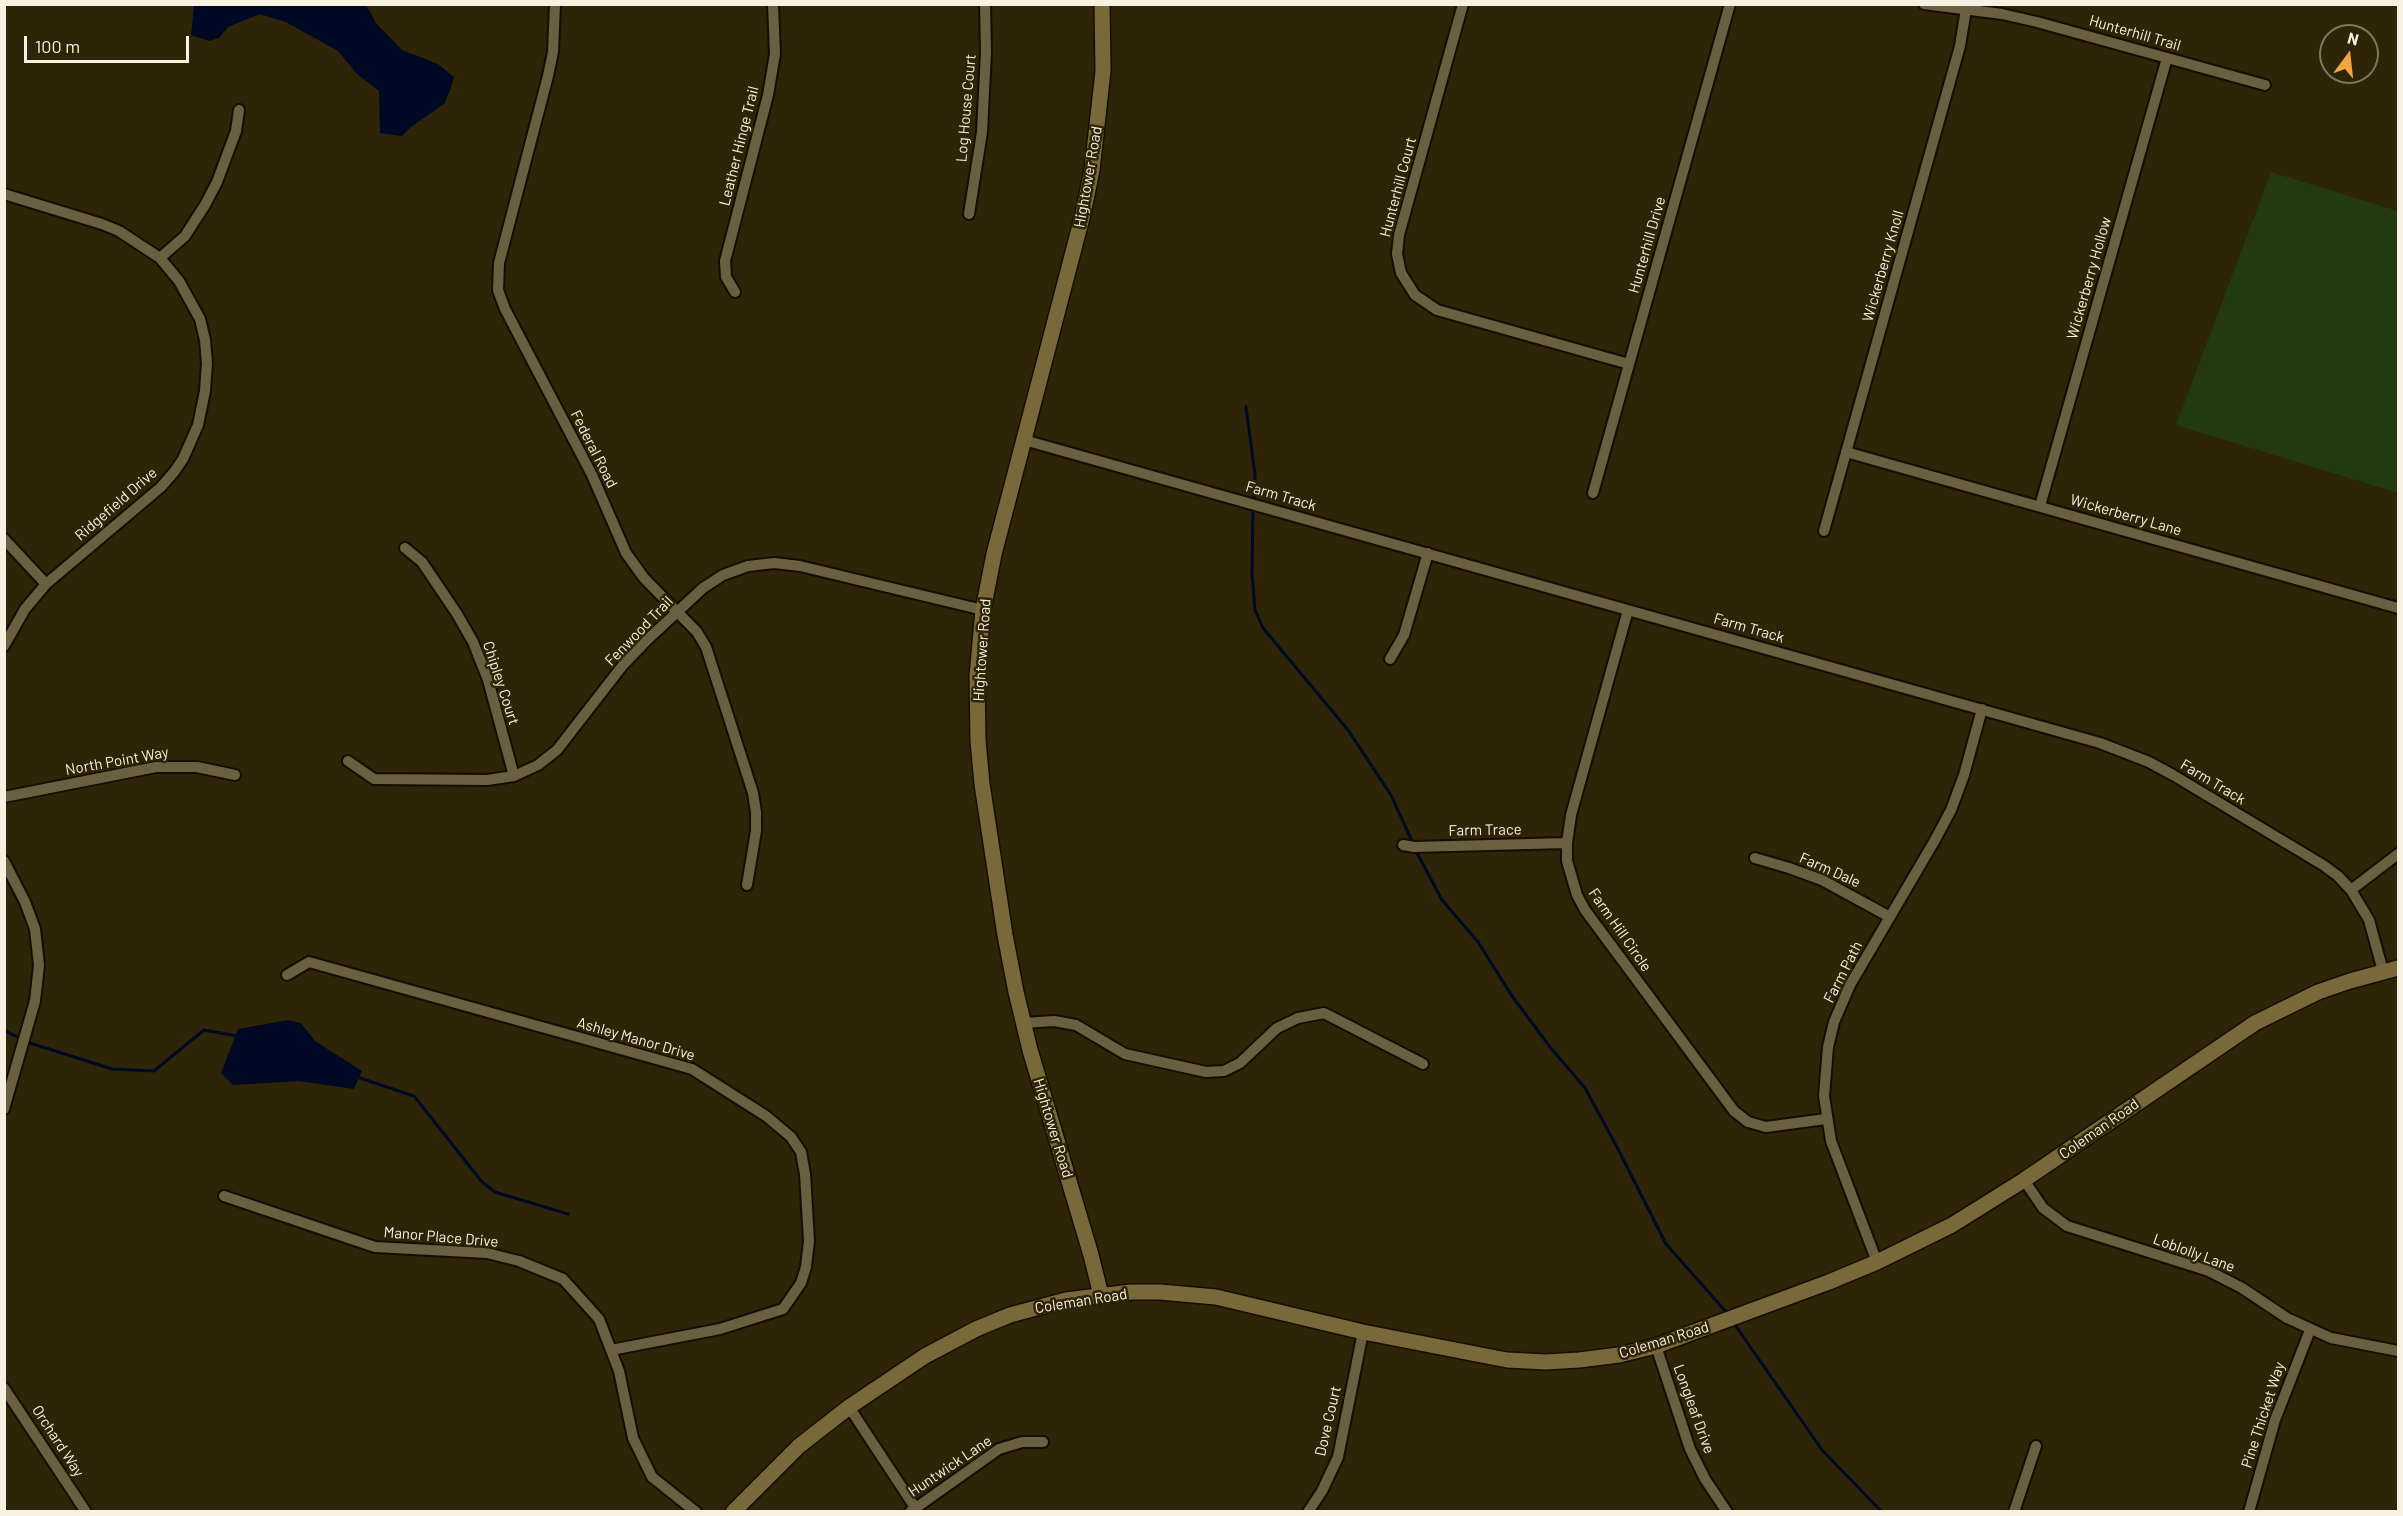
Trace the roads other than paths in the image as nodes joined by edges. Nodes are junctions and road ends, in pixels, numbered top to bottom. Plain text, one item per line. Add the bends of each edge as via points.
1 (555, 4) edge
2 (772, 4) edge
3 (985, 4) edge
4 (1102, 4) edge
5 (1463, 4) edge
6 (1730, 4) edge
7 (1924, 4) edge
8 (1966, 9) junction
9 (2167, 58) junction
10 (2265, 86) dead end
11 (239, 111) dead end
12 (4, 194) edge
13 (969, 214) dead end
14 (160, 258) junction
15 (735, 292) dead end
16 (1629, 364) junction
17 (1024, 440) junction
18 (1846, 452) junction
19 (1593, 493) dead end
20 (2040, 507) junction
21 (1824, 531) dead end
22 (4, 539) edge
23 (405, 548) dead end
24 (1428, 553) junction
25 (46, 584) junction
26 (2398, 608) edge
27 (983, 610) junction
28 (1628, 610) junction
29 (677, 612) junction
30 (4, 646) edge
31 (1390, 659) dead end
32 (1983, 709) junction
33 (348, 761) dead end
34 (235, 775) dead end
35 (513, 776) junction
36 (4, 797) edge
37 (1567, 843) junction
38 (1403, 845) dead end
39 (2398, 854) edge
40 (1755, 858) dead end
41 (4, 861) edge
42 (747, 885) dead end
43 (2351, 890) junction
44 (1890, 917) junction
45 (2391, 970) edge
46 (287, 975) dead end
47 (1024, 1023) junction
48 (1423, 1064) dead end
49 (4, 1109) edge
50 (1826, 1119) junction
51 (2024, 1180) junction
52 (224, 1196) dead end
53 (1877, 1262) junction
54 (1101, 1295) junction
55 (2310, 1330) junction
56 (1363, 1332) junction
57 (1656, 1346) junction
58 (611, 1350) junction
59 (2398, 1351) edge
60 (4, 1388) edge
61 (849, 1407) junction
62 (1043, 1442) dead end
63 (2036, 1446) dead end
64 (914, 1510) edge
65 (86, 1512) edge
66 (696, 1512) edge
67 (733, 1512) edge
68 (1308, 1512) edge
69 (1727, 1512) edge
70 (2014, 1512) edge
71 (2249, 1512) edge

1 - 29 street, Federal Road via 550,68 499,263 498,290 592,475 626,553
2 - 15 street, Leather Hinge Trail via 775,54 768,95 725,261 726,277
3 - 13 street, Log House Court via 982,132
4 - 17 street, Hightower Road via 1103,71 1092,170
5 - 16 street, Hunterhill Court via 1399,234 1397,254 1401,273 1415,295 1437,310
6 - 16 street, Hunterhill Drive
7 - 8 street, Hunterhill Trail
8 - 9 street, Hunterhill Trail via 2037,22
8 - 18 street, Wickerberry Knoll via 1960,46
9 - 10 street, Hunterhill Trail
9 - 20 street, Wickerberry Hollow
11 - 14 street via 236,131 205,205 185,236
12 - 14 street, Ridgefield Drive via 102,224
14 - 25 street, Ridgefield Drive via 190,300 205,340 205,391 198,425 183,459 161,487
16 - 19 street, Hunterhill Drive
17 - 24 street, Farm Track
17 - 27 street, Hightower Road
18 - 20 street, Wickerberry Lane
18 - 21 street, Wickerberry Knoll
20 - 26 street, Wickerberry Lane
22 - 25 street
23 - 35 street, Chipley Court via 422,562 473,642 488,680
24 - 28 street, Farm Track
24 - 31 street via 1404,635
25 - 30 street, Ridgefield Drive via 25,609
27 - 29 street, Fenwood Trail via 774,563 723,575
27 - 47 street, Hightower Road via 977,676 978,741 1005,935
28 - 32 street, Farm Track
28 - 37 street, Farm Hill Circle via 1570,815
29 - 35 street, Fenwood Trail via 623,665 557,750 538,765
29 - 42 street, Federal Road via 706,647 753,793 756,831
32 - 43 street, Farm Track via 2100,743 2149,762 2323,865
32 - 44 street, Farm Path via 1951,810
33 - 35 street, Fenwood Trail via 374,778 487,780
34 - 36 street, North Point Way via 197,767 156,767
37 - 38 street, Farm Trace
37 - 50 street, Farm Hill Circle via 1571,878 1585,910 1734,1111 1748,1122 1766,1127
39 - 43 street
40 - 44 street, Farm Dale via 1822,880
41 - 49 street via 35,929 39,965 35,1001
43 - 45 street, Farm Track
44 - 50 street, Farm Path via 1850,985 1834,1023 1825,1069
45 - 51 street, Coleman Road via 2318,992 2255,1023
46 - 58 street, Ashley Manor Drive via 309,962 692,1069 766,1116 791,1137 801,1152 805,1174 809,1241 801,1283 783,1309 720,1329
47 - 48 street via 1054,1021 1076,1025 1125,1054 1206,1072 1224,1071 1240,1063 1277,1028 1324,1013
47 - 54 street, Hightower Road
50 - 53 street, Farm Path via 1837,1162
51 - 53 street, Coleman Road via 1952,1225
51 - 55 street, Loblolly Lane via 2043,1208 2067,1226 2209,1271
52 - 58 street, Manor Place Drive via 375,1246 487,1253 563,1278 599,1319
53 - 57 street, Coleman Road
54 - 56 street, Coleman Road via 1160,1292 1216,1297
54 - 61 street, Coleman Road via 1038,1307 976,1329 925,1356
55 - 59 street, Loblolly Lane via 2354,1344
55 - 71 street, Pine Thicket Way via 2275,1420
56 - 57 street, Coleman Road via 1462,1353 1546,1362 1619,1355
56 - 68 street, Dove Court via 1338,1457
57 - 69 street, Longleaf Drive via 1690,1449
58 - 66 street, Manor Place Drive via 633,1438 652,1477
60 - 65 street, Orchard Way
61 - 64 street
61 - 67 street, Coleman Road via 799,1446
62 - 64 street, Huntwick Lane via 1022,1442 999,1449
63 - 70 street

